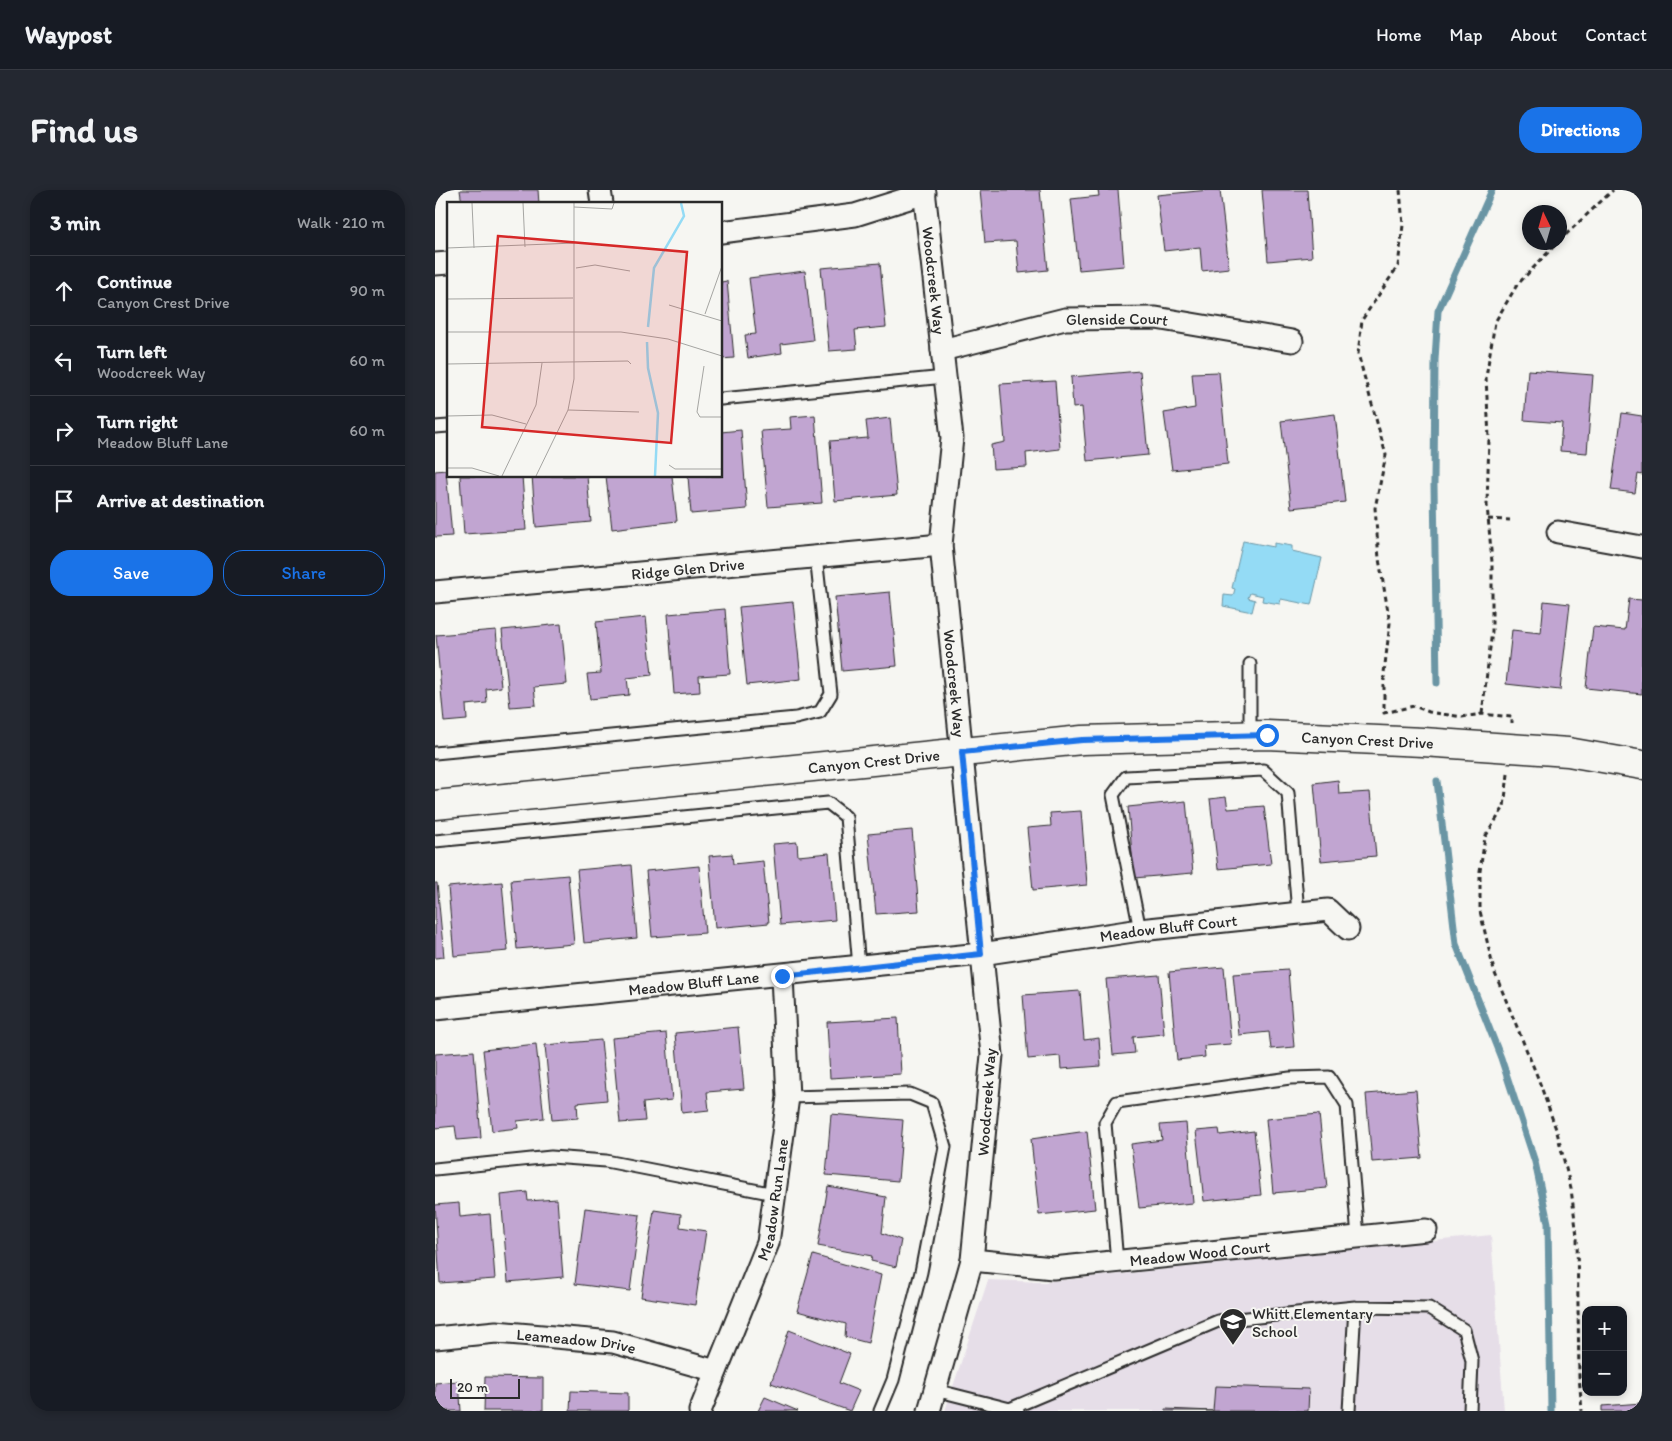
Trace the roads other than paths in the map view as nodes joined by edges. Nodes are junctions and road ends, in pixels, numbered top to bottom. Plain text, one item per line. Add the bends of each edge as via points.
1 (925, 192) edge
2 (723, 232) edge
3 (1293, 341) dead end
4 (942, 350) junction
5 (945, 377) junction
6 (723, 399) edge
7 (1558, 532) dead end
8 (941, 545) junction
9 (1642, 547) edge
10 (815, 556) junction
11 (435, 592) edge
12 (1250, 664) dead end
13 (1250, 736) junction
14 (435, 752) edge
15 (962, 752) junction
16 (1642, 766) edge
17 (435, 805) edge
18 (435, 841) edge
19 (1299, 913) junction
20 (1347, 929) dead end
21 (1139, 930) junction
22 (981, 954) junction
23 (859, 967) junction
24 (782, 976) junction
25 (435, 1009) edge
26 (788, 1096) junction
27 (435, 1169) edge
28 (775, 1194) junction
29 (1426, 1230) dead end
30 (1358, 1237) junction
31 (973, 1260) junction
32 (1117, 1262) junction
33 (1355, 1307) junction
34 (435, 1338) edge
35 (716, 1371) junction
36 (935, 1390) junction
37 (1015, 1410) edge
38 (700, 1411) edge
39 (880, 1411) edge
40 (929, 1411) edge
41 (1349, 1411) edge
42 (1470, 1411) edge

1 - 2 street via 855,215
1 - 4 street, Woodcreek Way
3 - 4 street, Glenside Court via 1156,318 1065,319
4 - 5 street, Woodcreek Way
5 - 6 lane
5 - 8 street, Woodcreek Way via 952,438
7 - 9 street
8 - 10 street, Ridge Glen Drive
8 - 15 street, Woodcreek Way
10 - 11 street, Ridge Glen Drive
10 - 14 lane via 831,694 820,712 796,718
12 - 13 lane
13 - 15 street, Canyon Crest Drive via 1082,740
13 - 16 street, Canyon Crest Drive via 1423,742 1568,752
15 - 17 street, Canyon Crest Drive
15 - 22 street, Woodcreek Way
18 - 23 lane via 828,803 846,817
19 - 20 street, Meadow Bluff Court via 1328,910
19 - 21 street, Meadow Bluff Court
19 - 21 lane via 1288,793 1263,770 1126,777 1113,795
21 - 22 street, Meadow Bluff Court
22 - 23 street, Meadow Bluff Lane
22 - 31 street, Woodcreek Way via 992,1055
23 - 24 street, Meadow Bluff Lane
24 - 25 street, Meadow Bluff Lane
24 - 26 street, Meadow Run Lane
26 - 28 street, Meadow Run Lane
26 - 39 lane via 910,1094 932,1103 945,1147 921,1272 893,1380
27 - 28 lane via 551,1157 606,1161
28 - 35 street, Meadow Run Lane via 768,1243
29 - 30 street, Meadow Wood Court
30 - 32 street, Meadow Wood Court
30 - 32 lane via 1347,1105 1329,1077 1290,1078 1117,1102 1105,1123
31 - 32 street, Meadow Wood Court via 1053,1268
31 - 36 street, Woodcreek Way
33 - 37 lane via 1218,1321
33 - 41 lane
33 - 42 lane via 1429,1308 1464,1330 1472,1361
34 - 35 street, Leameadow Drive via 496,1332 613,1342
35 - 38 street, Meadow Run Lane
36 - 37 lane
36 - 40 street, Woodcreek Way

